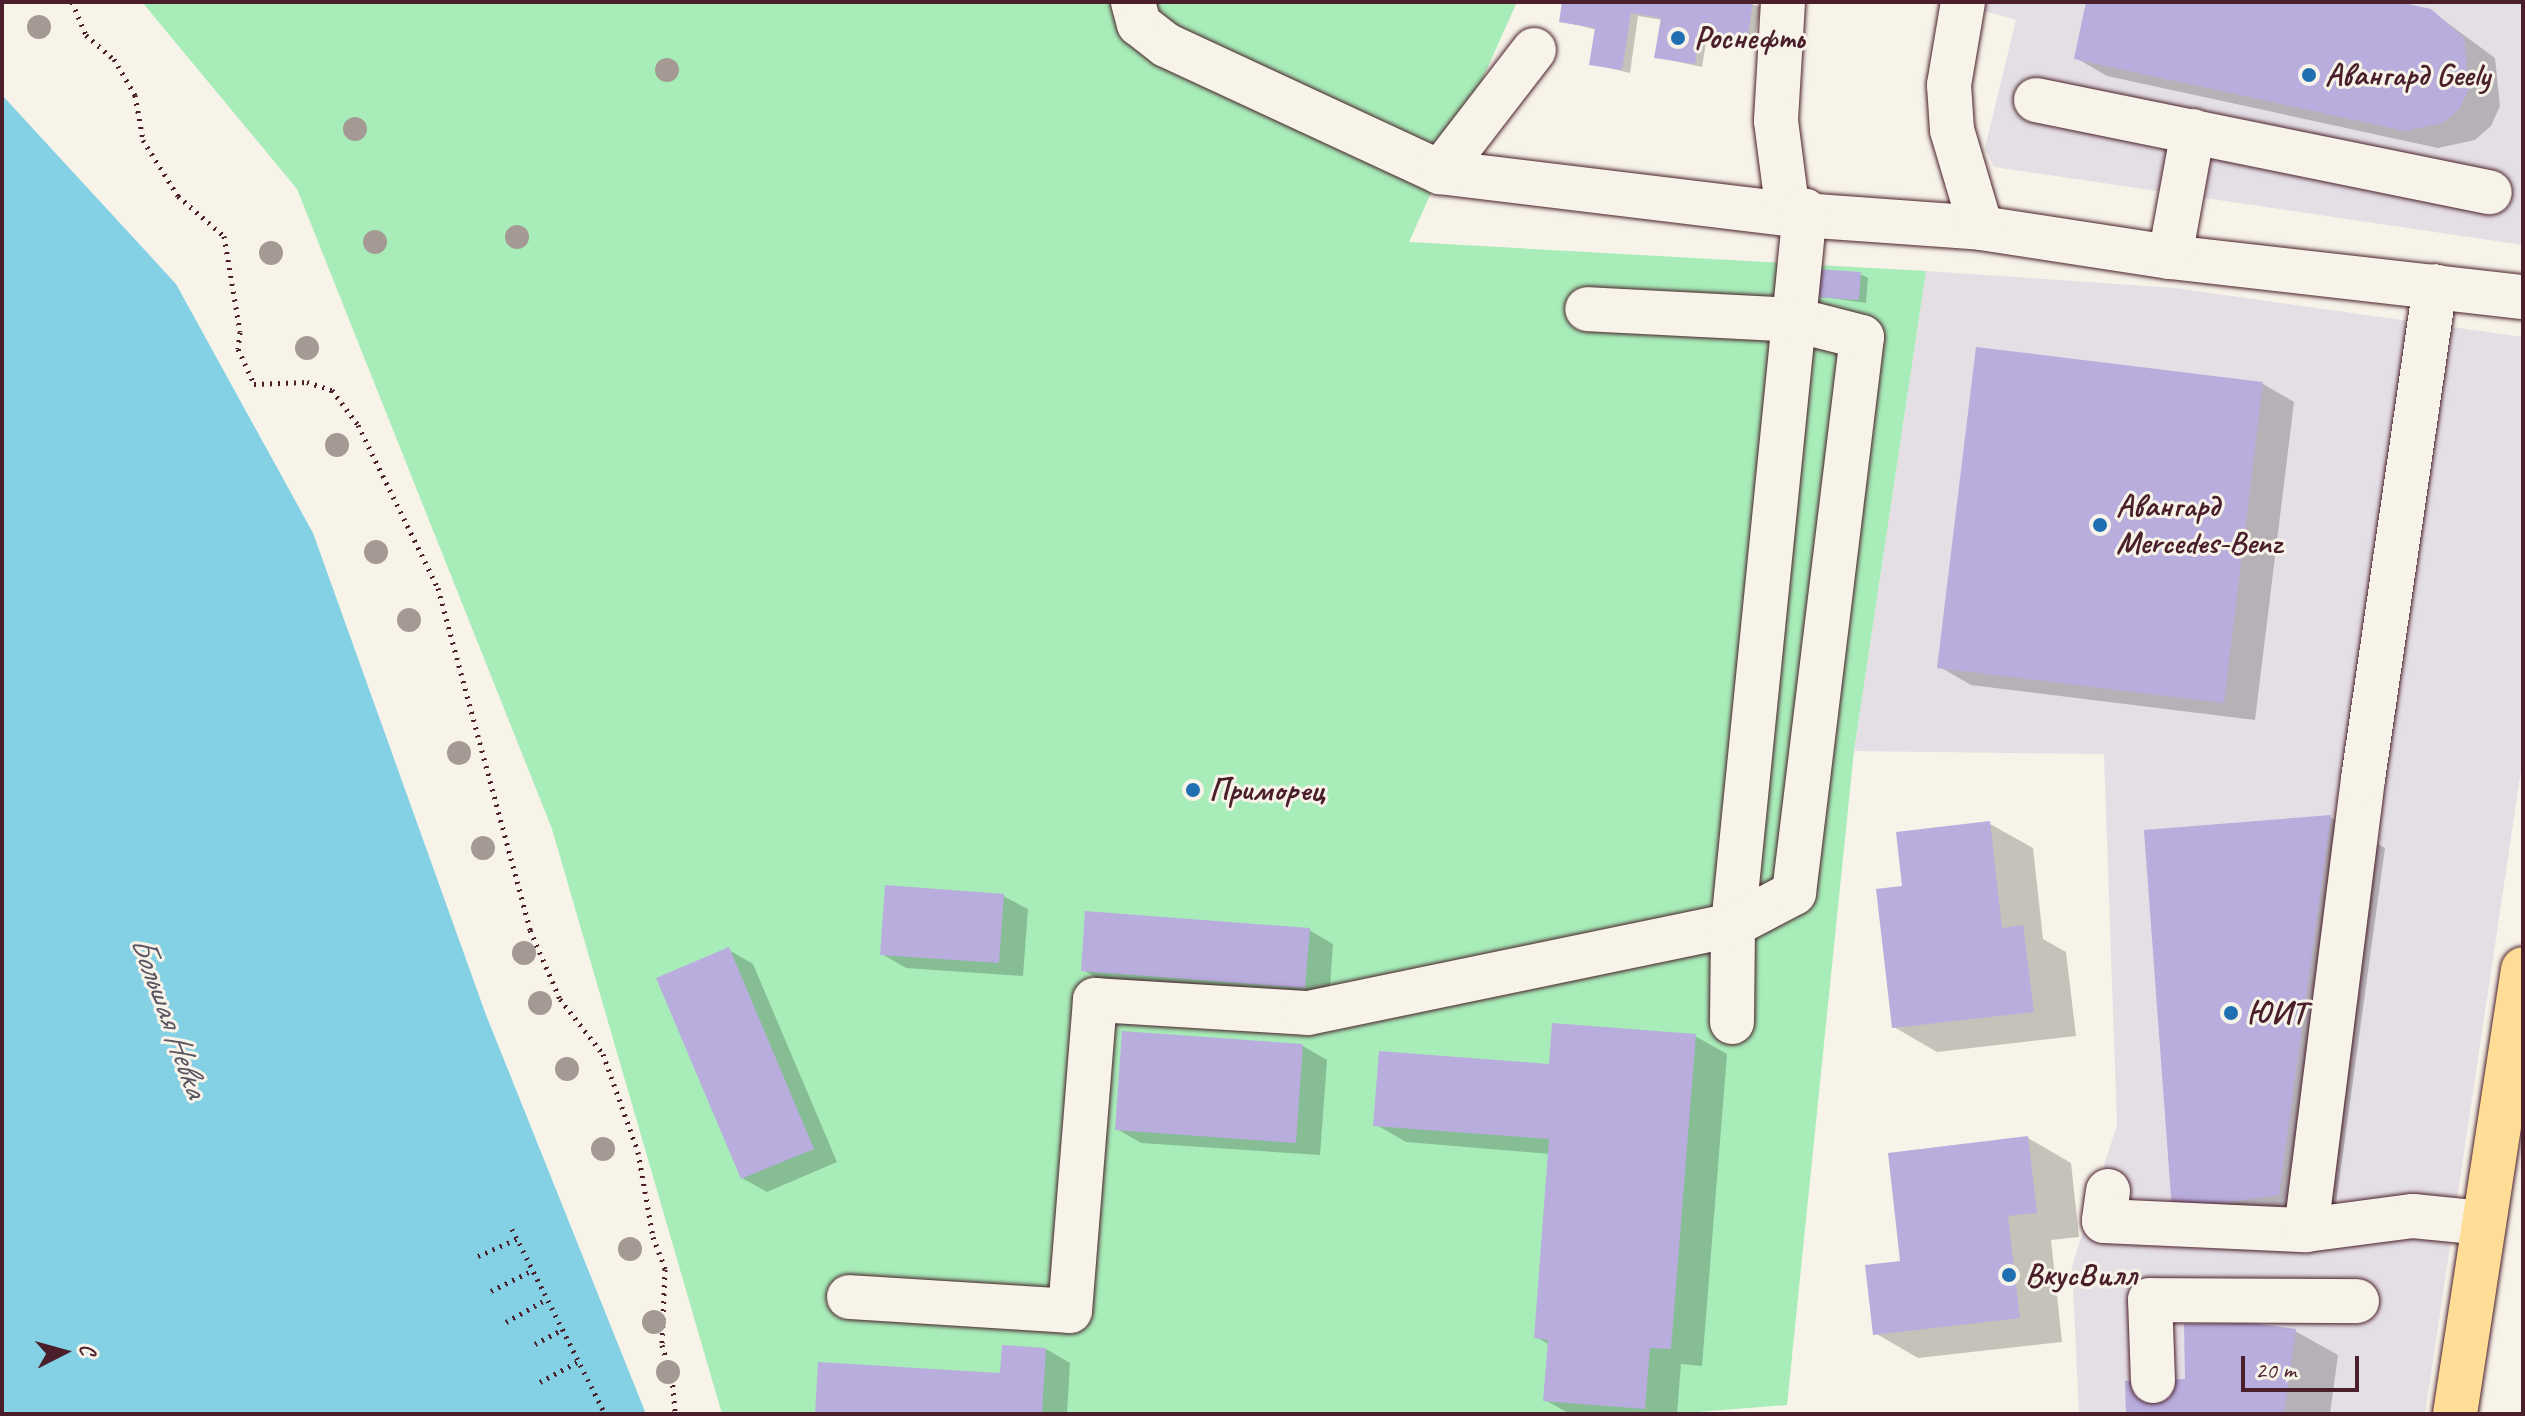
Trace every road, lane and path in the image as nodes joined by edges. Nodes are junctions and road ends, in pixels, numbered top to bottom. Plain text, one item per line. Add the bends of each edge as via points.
1 (72, 2) edge
2 (1133, 2) edge
3 (1783, 2) edge
4 (1963, 2) edge
5 (1534, 50) dead end
6 (2036, 100) dead end
7 (2193, 131) junction
8 (1440, 172) junction
9 (2490, 192) dead end
10 (1797, 213) junction
11 (1981, 228) junction
12 (2170, 257) junction
13 (2435, 286) junction
14 (2523, 297) edge
15 (1587, 309) dead end
16 (1796, 320) junction
17 (1733, 925) junction
18 (2523, 969) edge
19 (1732, 1022) dead end
20 (2108, 1191) dead end
21 (2483, 1223) junction
22 (512, 1229) dead end
23 (2306, 1230) junction
24 (517, 1239) junction
25 (478, 1256) dead end
26 (533, 1270) junction
27 (491, 1291) dead end
28 (849, 1297) dead end
29 (548, 1299) junction
30 (2357, 1301) dead end
31 (506, 1322) dead end
32 (563, 1329) junction
33 (535, 1344) dead end
34 (579, 1361) junction
35 (2153, 1381) dead end
36 (540, 1382) dead end
37 (605, 1414) edge
38 (675, 1414) edge
39 (2455, 1414) edge

1 - 38 path via 86,35 114,59 135,95 143,140 178,196 224,236 240,332 238,349 254,384 307,382 332,390 365,436 438,588 530,930 560,999 603,1054 638,1152 653,1237 665,1269 662,1345
2 - 8 street via 1139,24 1166,45
3 - 10 street via 1776,121
4 - 11 street via 1949,85 1952,130
5 - 8 street
6 - 7 street
7 - 9 street
7 - 12 street
8 - 10 street
10 - 11 street
10 - 16 street
11 - 12 street
12 - 13 street
13 - 14 street
13 - 23 street via 2363,779
15 - 16 street
16 - 17 street
16 - 17 street via 1862,337 1794,893
17 - 19 street
17 - 28 street via 1308,1013 1095,1000 1070,1311
18 - 21 main road
20 - 23 street via 2104,1221
21 - 23 street via 2413,1216
21 - 39 main road
22 - 24 path
24 - 25 path
24 - 26 path
26 - 27 path
26 - 29 path
29 - 31 path
29 - 32 path
30 - 35 street via 2150,1300
32 - 33 path
32 - 34 path
34 - 36 path
34 - 37 path

